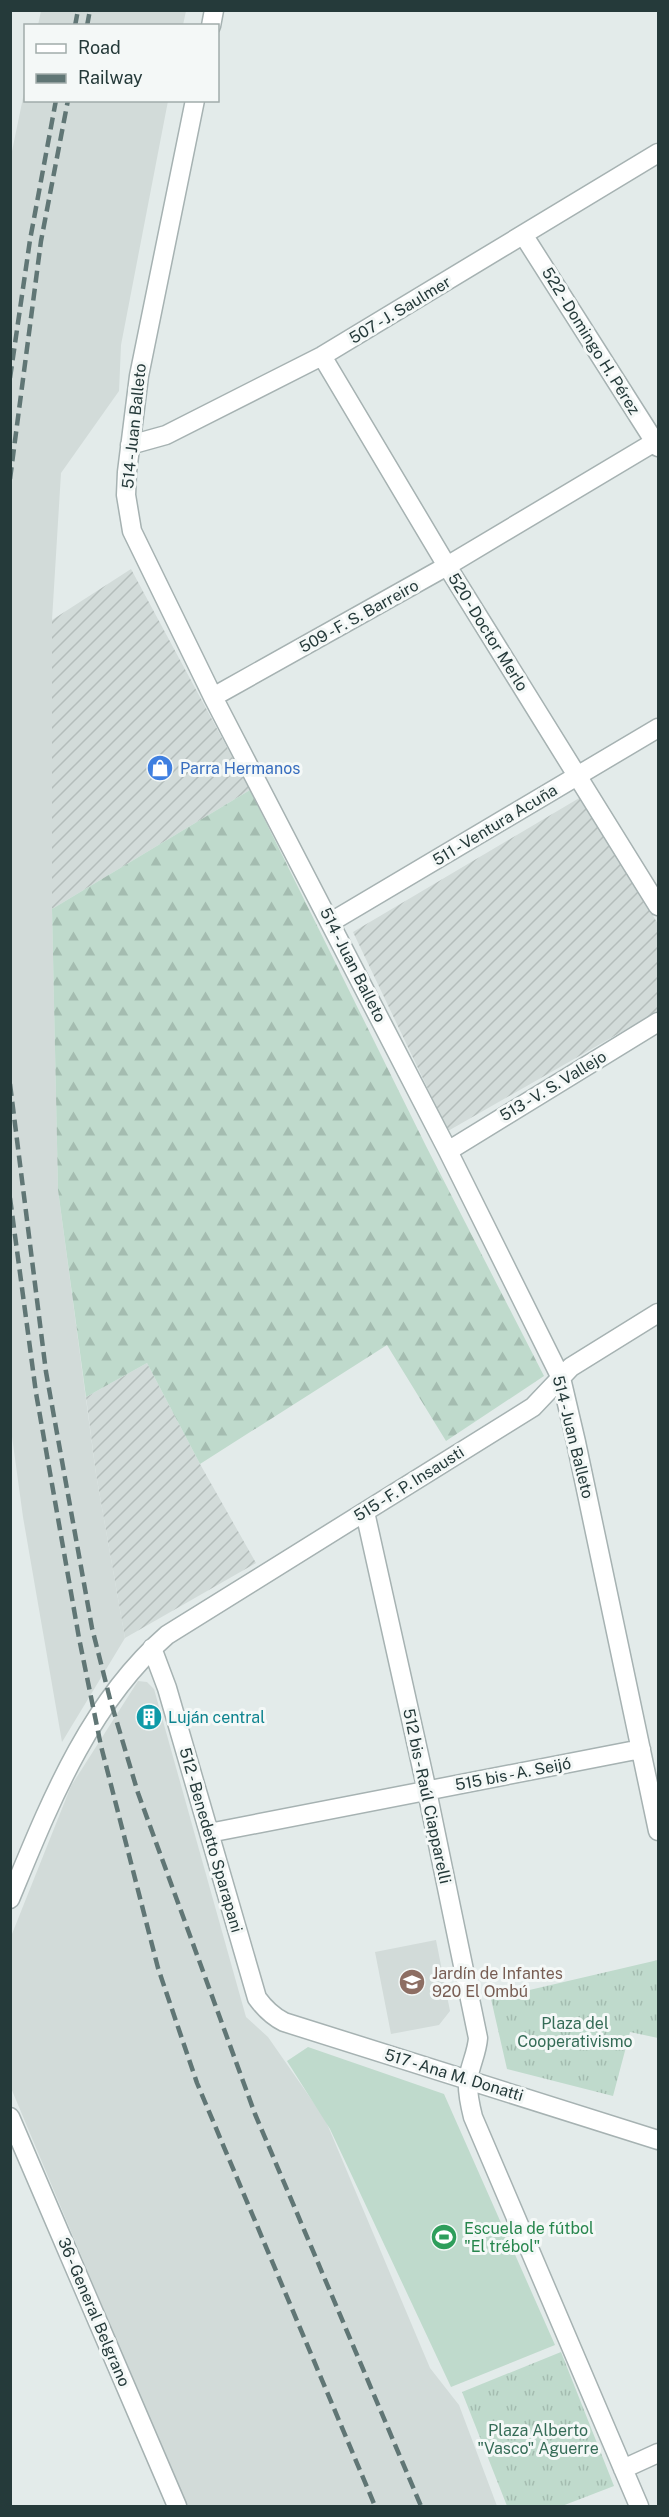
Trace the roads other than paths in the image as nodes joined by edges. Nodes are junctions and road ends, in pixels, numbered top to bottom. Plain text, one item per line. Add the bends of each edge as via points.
1 (195, 102) edge
2 (658, 153) edge
3 (524, 236) junction
4 (322, 356) junction
5 (658, 443) edge
6 (130, 445) junction
7 (447, 566) junction
8 (213, 697) junction
9 (658, 728) edge
10 (578, 776) junction
11 (658, 906) edge
12 (331, 922) junction
13 (658, 1022) edge
14 (448, 1150) junction
15 (658, 1313) edge
16 (561, 1378) junction
17 (365, 1512) junction
18 (152, 1648) junction
19 (641, 1749) junction
20 (427, 1791) junction
21 (658, 1823) edge
22 (209, 1833) junction
23 (10, 1899) edge
24 (257, 1998) joint
25 (468, 2079) junction
26 (10, 2117) edge
27 (658, 2140) edge
28 (658, 2454) edge
29 (623, 2469) junction
30 (177, 2506) edge
31 (639, 2506) edge

1 - 6 street, 514 - Juan Balleto via 148,318
2 - 3 street, 507 - J. Saulmer
3 - 4 street, 507 - J. Saulmer
3 - 5 street, 522 - Domingo H. Pérez
4 - 6 street, 507 - J. Saulmer via 166,435
4 - 7 street, 520 - Doctor Merlo
5 - 7 street, 509 - F. S. Barreiro
6 - 8 street, 514 - Juan Balleto via 126,495 132,531
7 - 8 street, 509 - F. S. Barreiro
7 - 10 street, 520 - Doctor Merlo
8 - 12 street, 514 - Juan Balleto
9 - 10 street, 511 - Ventura Acuña
10 - 11 street, 520 - Doctor Merlo
10 - 12 street, 511 - Ventura Acuña
12 - 14 street, 514 - Juan Balleto
13 - 14 street, 513 - V. S. Vallejo
14 - 16 street, 514 - Juan Balleto
15 - 16 street, 515 - F. P. Insausti via 571,1367
16 - 17 street, 515 - F. P. Insausti via 532,1407
16 - 19 street, 514 - Juan Balleto
17 - 18 street, 515 - F. P. Insausti
17 - 20 street, 512 bis - Raúl Ciapparelli
18 - 22 street, 512 - Benedetto Sparapani
18 - 23 street, 515 - F. P. Insausti via 110,1699 53,1794
19 - 20 street, 515 bis - A. Seijó
19 - 21 street, 514 - Juan Balleto
20 - 22 street, 515 bis - A. Seijó
20 - 25 street, 512 bis - Raúl Ciapparelli via 478,2038
22 - 24 street, 512 - Benedetto Sparapani
24 - 25 street, 517 - Ana M. Donatti via 284,2022
25 - 27 street, 517 - Ana M. Donatti
25 - 29 street via 473,2117
26 - 30 street, 36 - General Belgrano
28 - 29 street
29 - 31 street

